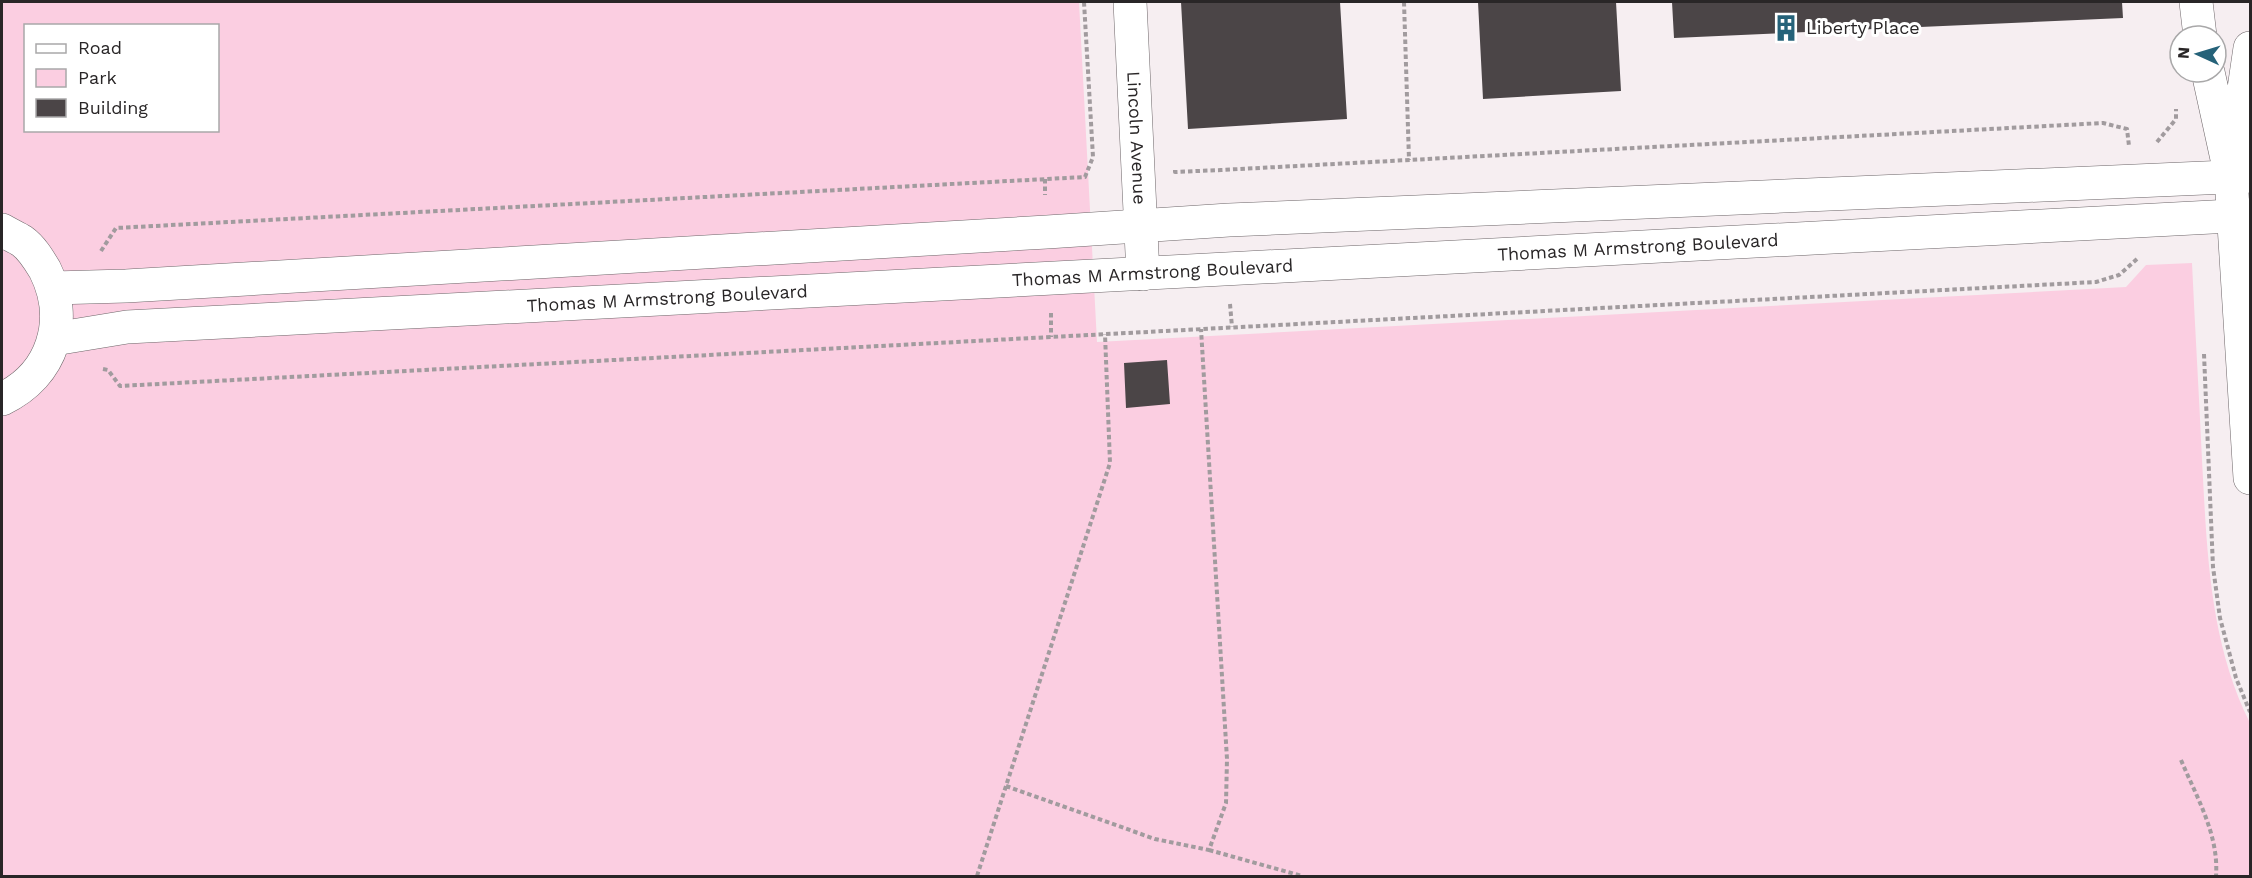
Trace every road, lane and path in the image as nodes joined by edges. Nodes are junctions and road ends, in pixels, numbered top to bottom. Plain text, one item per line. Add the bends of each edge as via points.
1 (1084, 2) edge
2 (1130, 2) edge
3 (1404, 2) edge
4 (2196, 2) edge
5 (2199, 24) edge
6 (2250, 48) edge
7 (2210, 86) edge
8 (2152, 149) dead end
9 (2130, 150) dead end
10 (1409, 160) junction
11 (1175, 172) dead end
12 (2241, 176) edge
13 (2242, 216) edge
14 (1140, 226) junction
15 (2, 230) edge
16 (91, 252) dead end
17 (2141, 255) dead end
18 (1143, 274) junction
19 (53, 288) junction
20 (1201, 329) junction
21 (1105, 334) junction
22 (54, 339) junction
23 (2205, 349) dead end
24 (99, 368) dead end
25 (2, 399) edge
26 (2250, 478) edge
27 (2250, 712) edge
28 (2181, 760) dead end
29 (1006, 786) junction
30 (1209, 850) junction
31 (977, 876) edge
32 (1302, 876) edge
33 (2216, 876) edge

1 - 16 path via 1093,157 1085,177 116,228 100,253
2 - 14 street, Lincoln Avenue
3 - 10 path
4 - 5 street
6 - 12 street
7 - 8 path via 2177,101 2176,119
7 - 12 street
9 - 10 path via 2127,129 2103,123
10 - 11 path
12 - 13 street
12 - 14 street
13 - 18 street, Thomas M Armstrong Boulevard
13 - 26 street
14 - 18 street, Lincoln Avenue
14 - 19 street
15 - 19 street via 22,241 39,259
17 - 20 path via 2119,275 2096,282
18 - 22 street, Thomas M Armstrong Boulevard via 127,327
19 - 22 street via 57,307
20 - 21 path
20 - 30 path via 1227,759 1226,802
21 - 24 path via 120,386 108,370
21 - 29 path via 1110,463
22 - 25 street via 40,369 17,392
23 - 27 path via 2213,567 2220,618
28 - 33 path via 2213,835
29 - 30 path via 1155,839
29 - 31 path
30 - 32 path

